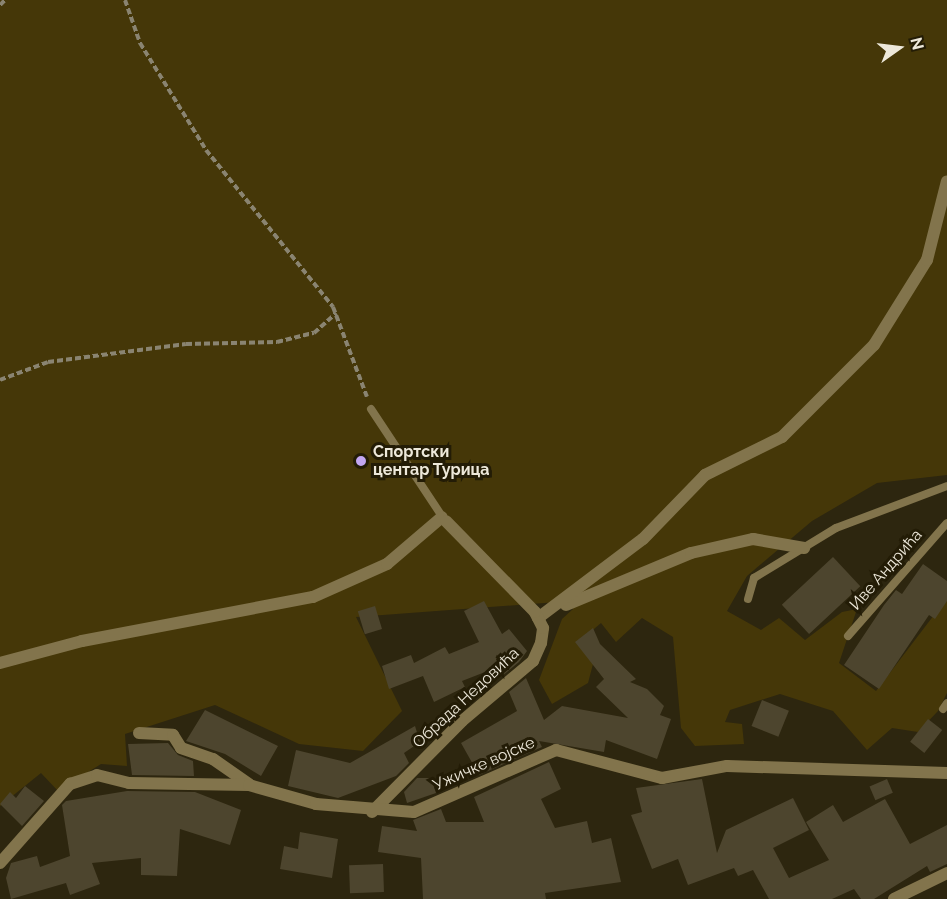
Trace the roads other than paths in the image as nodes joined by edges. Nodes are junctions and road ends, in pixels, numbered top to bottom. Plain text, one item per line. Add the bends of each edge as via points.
1 (947, 181) edge
2 (371, 409) road end
3 (947, 486) edge
4 (444, 519) junction
5 (947, 523) edge
6 (804, 548) junction
7 (748, 599) dead end
8 (538, 618) junction
9 (848, 636) dead end
10 (0, 663) edge
11 (139, 733) dead end
12 (947, 773) edge
13 (249, 785) junction
14 (372, 812) junction
15 (0, 863) edge
16 (947, 873) edge
17 (894, 899) edge

1 - 8 street via 927,260 874,345 782,437 705,475 643,539
2 - 4 lane
3 - 6 lane via 836,528
4 - 8 street
4 - 10 street via 387,564 313,597 82,641
5 - 9 lane, Иве Андрића
6 - 7 lane via 754,578
6 - 8 street via 753,539 691,553
8 - 14 street, Обрада Недовића via 543,628 533,661 462,721
11 - 13 street, Ужичке војске via 173,735 181,748 213,759
12 - 14 street, Ужичке војске via 727,766 662,778 556,750 414,812
13 - 14 street, Ужичке војске
13 - 15 street, Ужичке војске via 129,783 98,775 70,784
16 - 17 street

